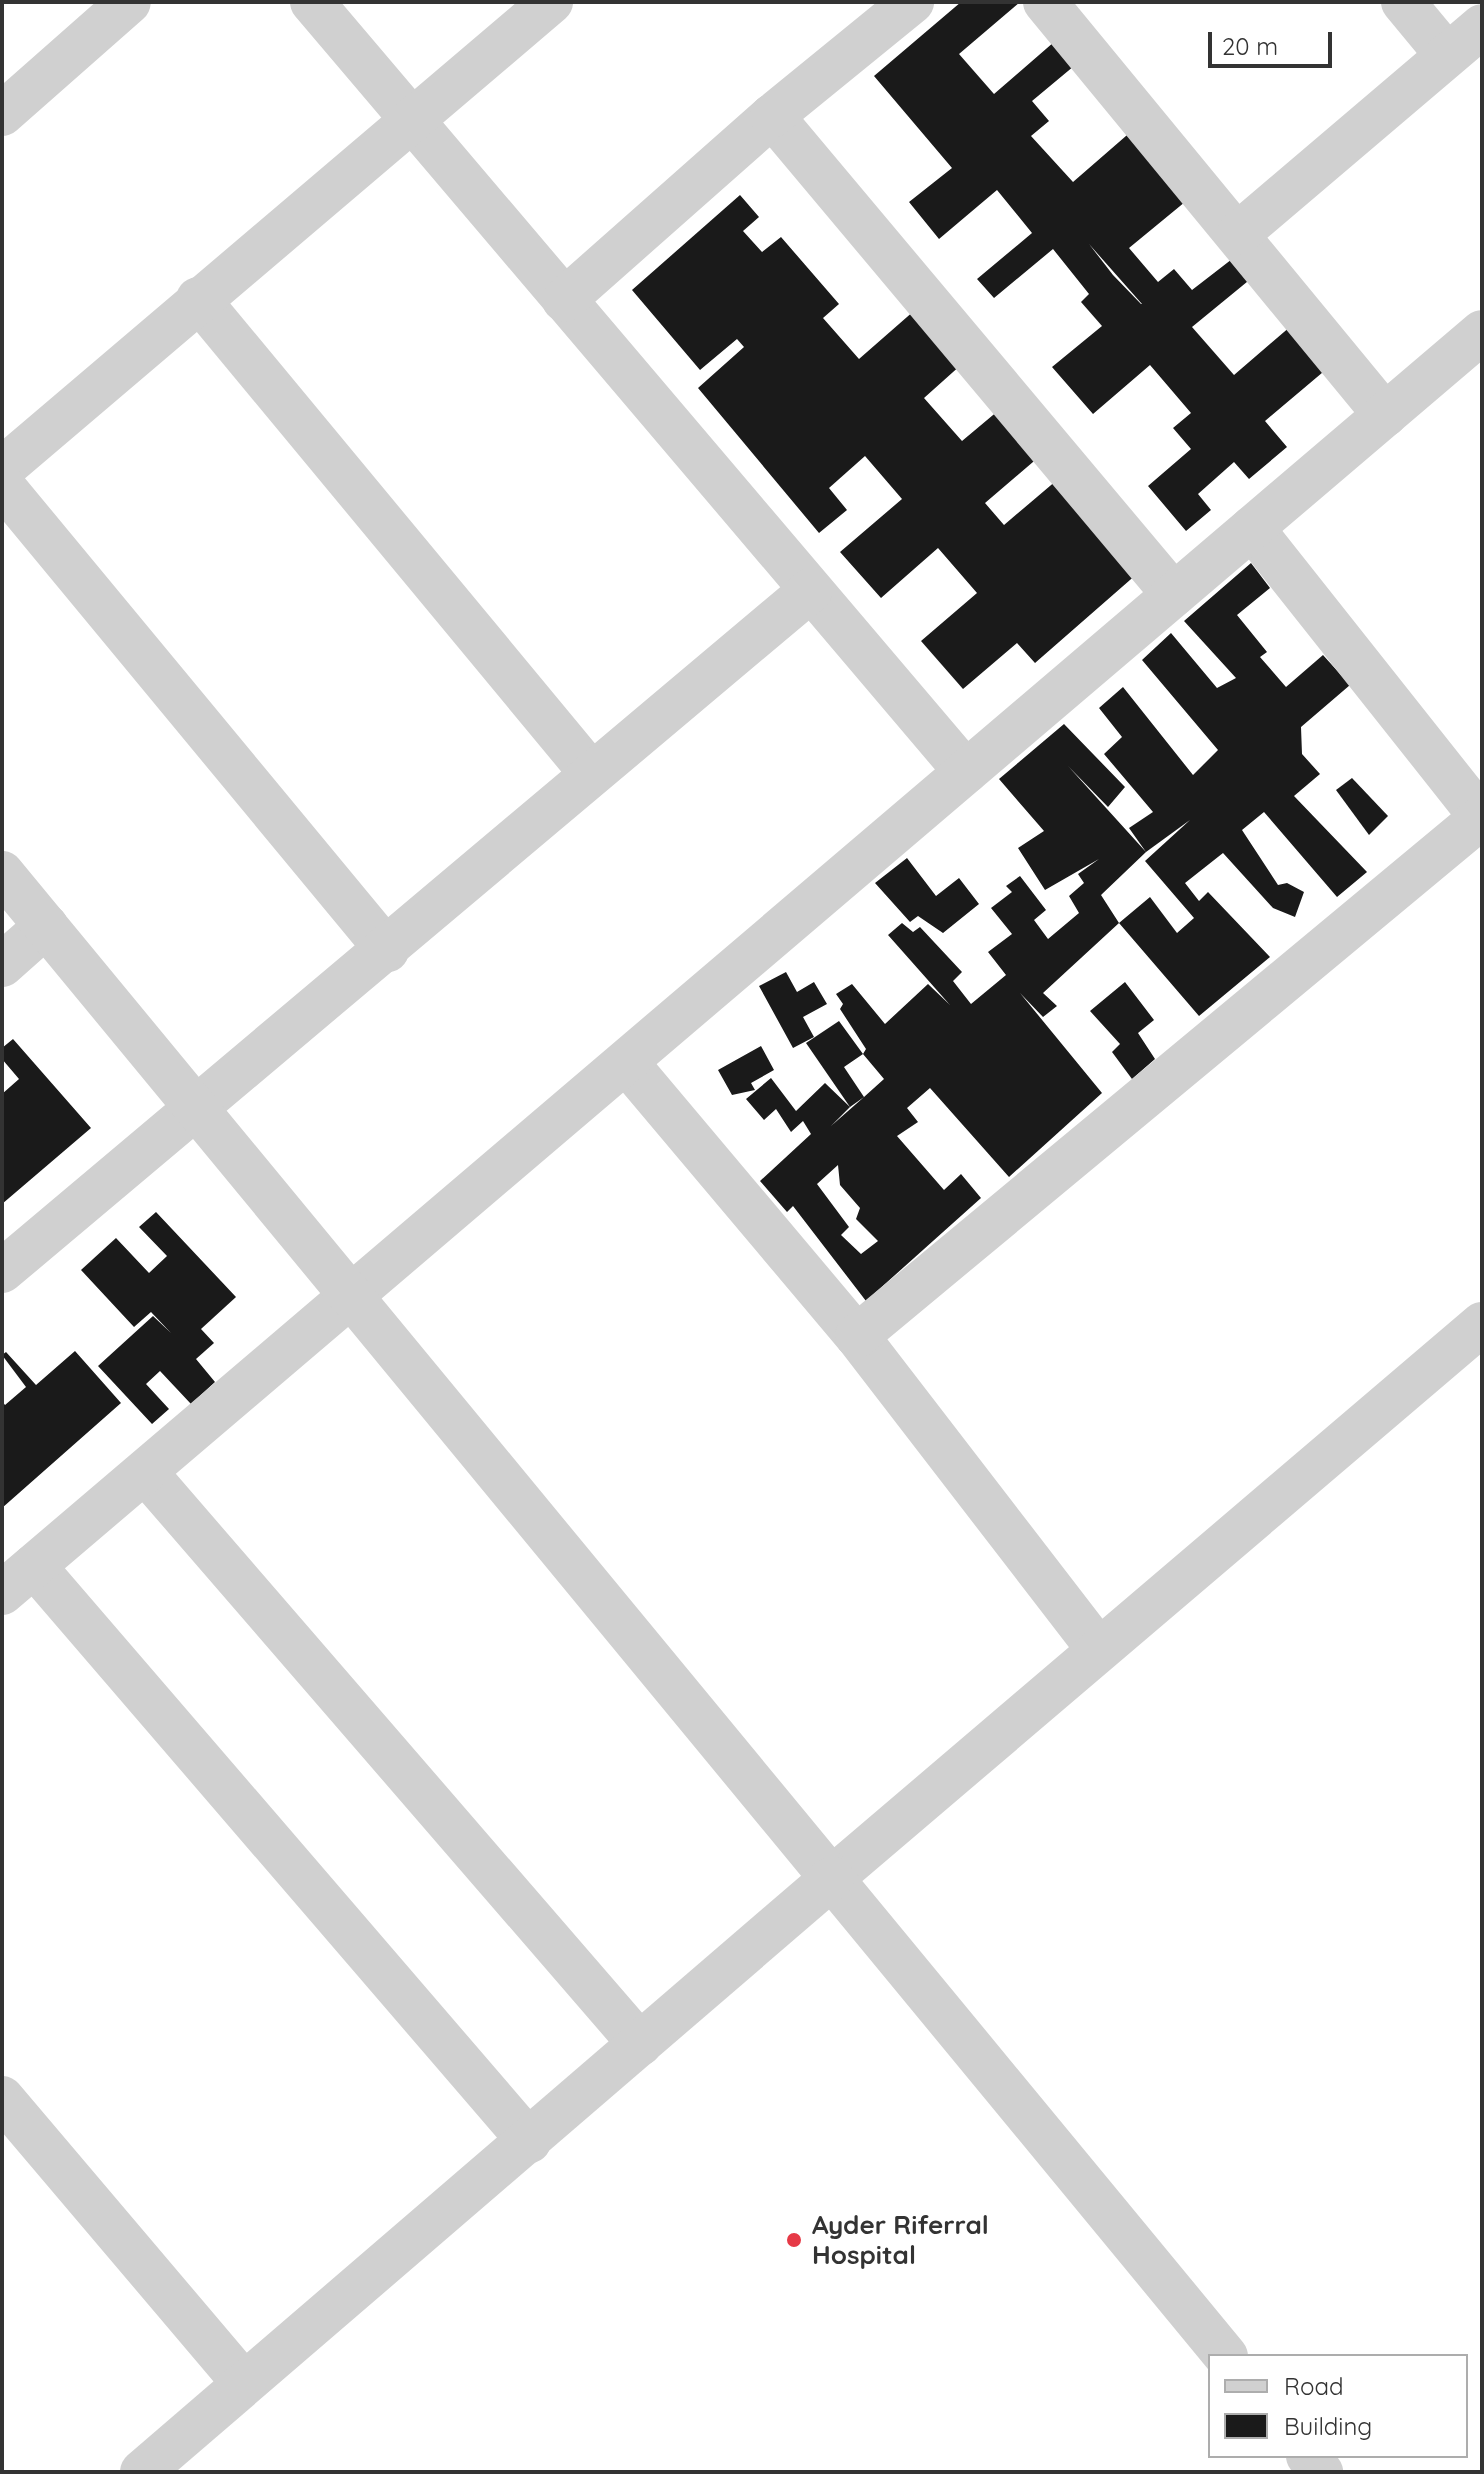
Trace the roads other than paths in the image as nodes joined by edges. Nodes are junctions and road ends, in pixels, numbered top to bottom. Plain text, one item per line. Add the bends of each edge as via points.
1 (129, 2) edge
2 (312, 2) edge
3 (551, 2) edge
4 (912, 2) edge
5 (1045, 2) edge
6 (1403, 2) edge
7 (1482, 26) edge
8 (1447, 55) junction
9 (2, 114) edge
10 (772, 116) junction
11 (412, 121) junction
12 (1239, 233) junction
13 (198, 299) junction
14 (564, 300) junction
15 (1482, 332) edge
16 (1385, 415) junction
17 (2, 469) edge
18 (2, 485) edge
19 (1252, 528) junction
20 (811, 590) junction
21 (1174, 595) junction
22 (966, 772) junction
23 (591, 773) junction
24 (1482, 818) edge
25 (2, 873) edge
26 (46, 926) junction
27 (387, 950) junction
28 (2, 965) edge
29 (626, 1062) junction
30 (196, 1108) junction
31 (2, 1271) edge
32 (352, 1296) junction
33 (1482, 1324) edge
34 (857, 1336) junction
35 (146, 1473) junction
36 (18, 1580) edge
37 (1097, 1648) junction
38 (832, 1878) junction
39 (640, 2044) junction
40 (2, 2098) edge
41 (529, 2141) junction
42 (1224, 2354) edge
43 (244, 2383) junction
44 (142, 2472) edge

1 - 9 street
2 - 11 street
3 - 11 street
4 - 10 street
5 - 12 street
6 - 8 street
7 - 8 street
8 - 12 street
10 - 14 street
10 - 21 street
11 - 13 street
11 - 14 street
12 - 16 street
13 - 17 street
13 - 23 street
14 - 20 street
15 - 16 street
16 - 19 street
18 - 27 street
19 - 21 street
19 - 24 street
20 - 22 street
20 - 23 street
21 - 22 street
22 - 29 street
23 - 27 street
24 - 34 street
25 - 26 street
26 - 28 street
26 - 30 street
27 - 30 street
29 - 32 street
29 - 34 street
30 - 31 street
30 - 32 street
32 - 35 street
32 - 38 street
33 - 37 street
34 - 37 street
35 - 36 street
35 - 39 street
36 - 41 street
37 - 38 street
38 - 39 street
38 - 42 street
39 - 41 street
40 - 43 street
41 - 43 street
43 - 44 street

